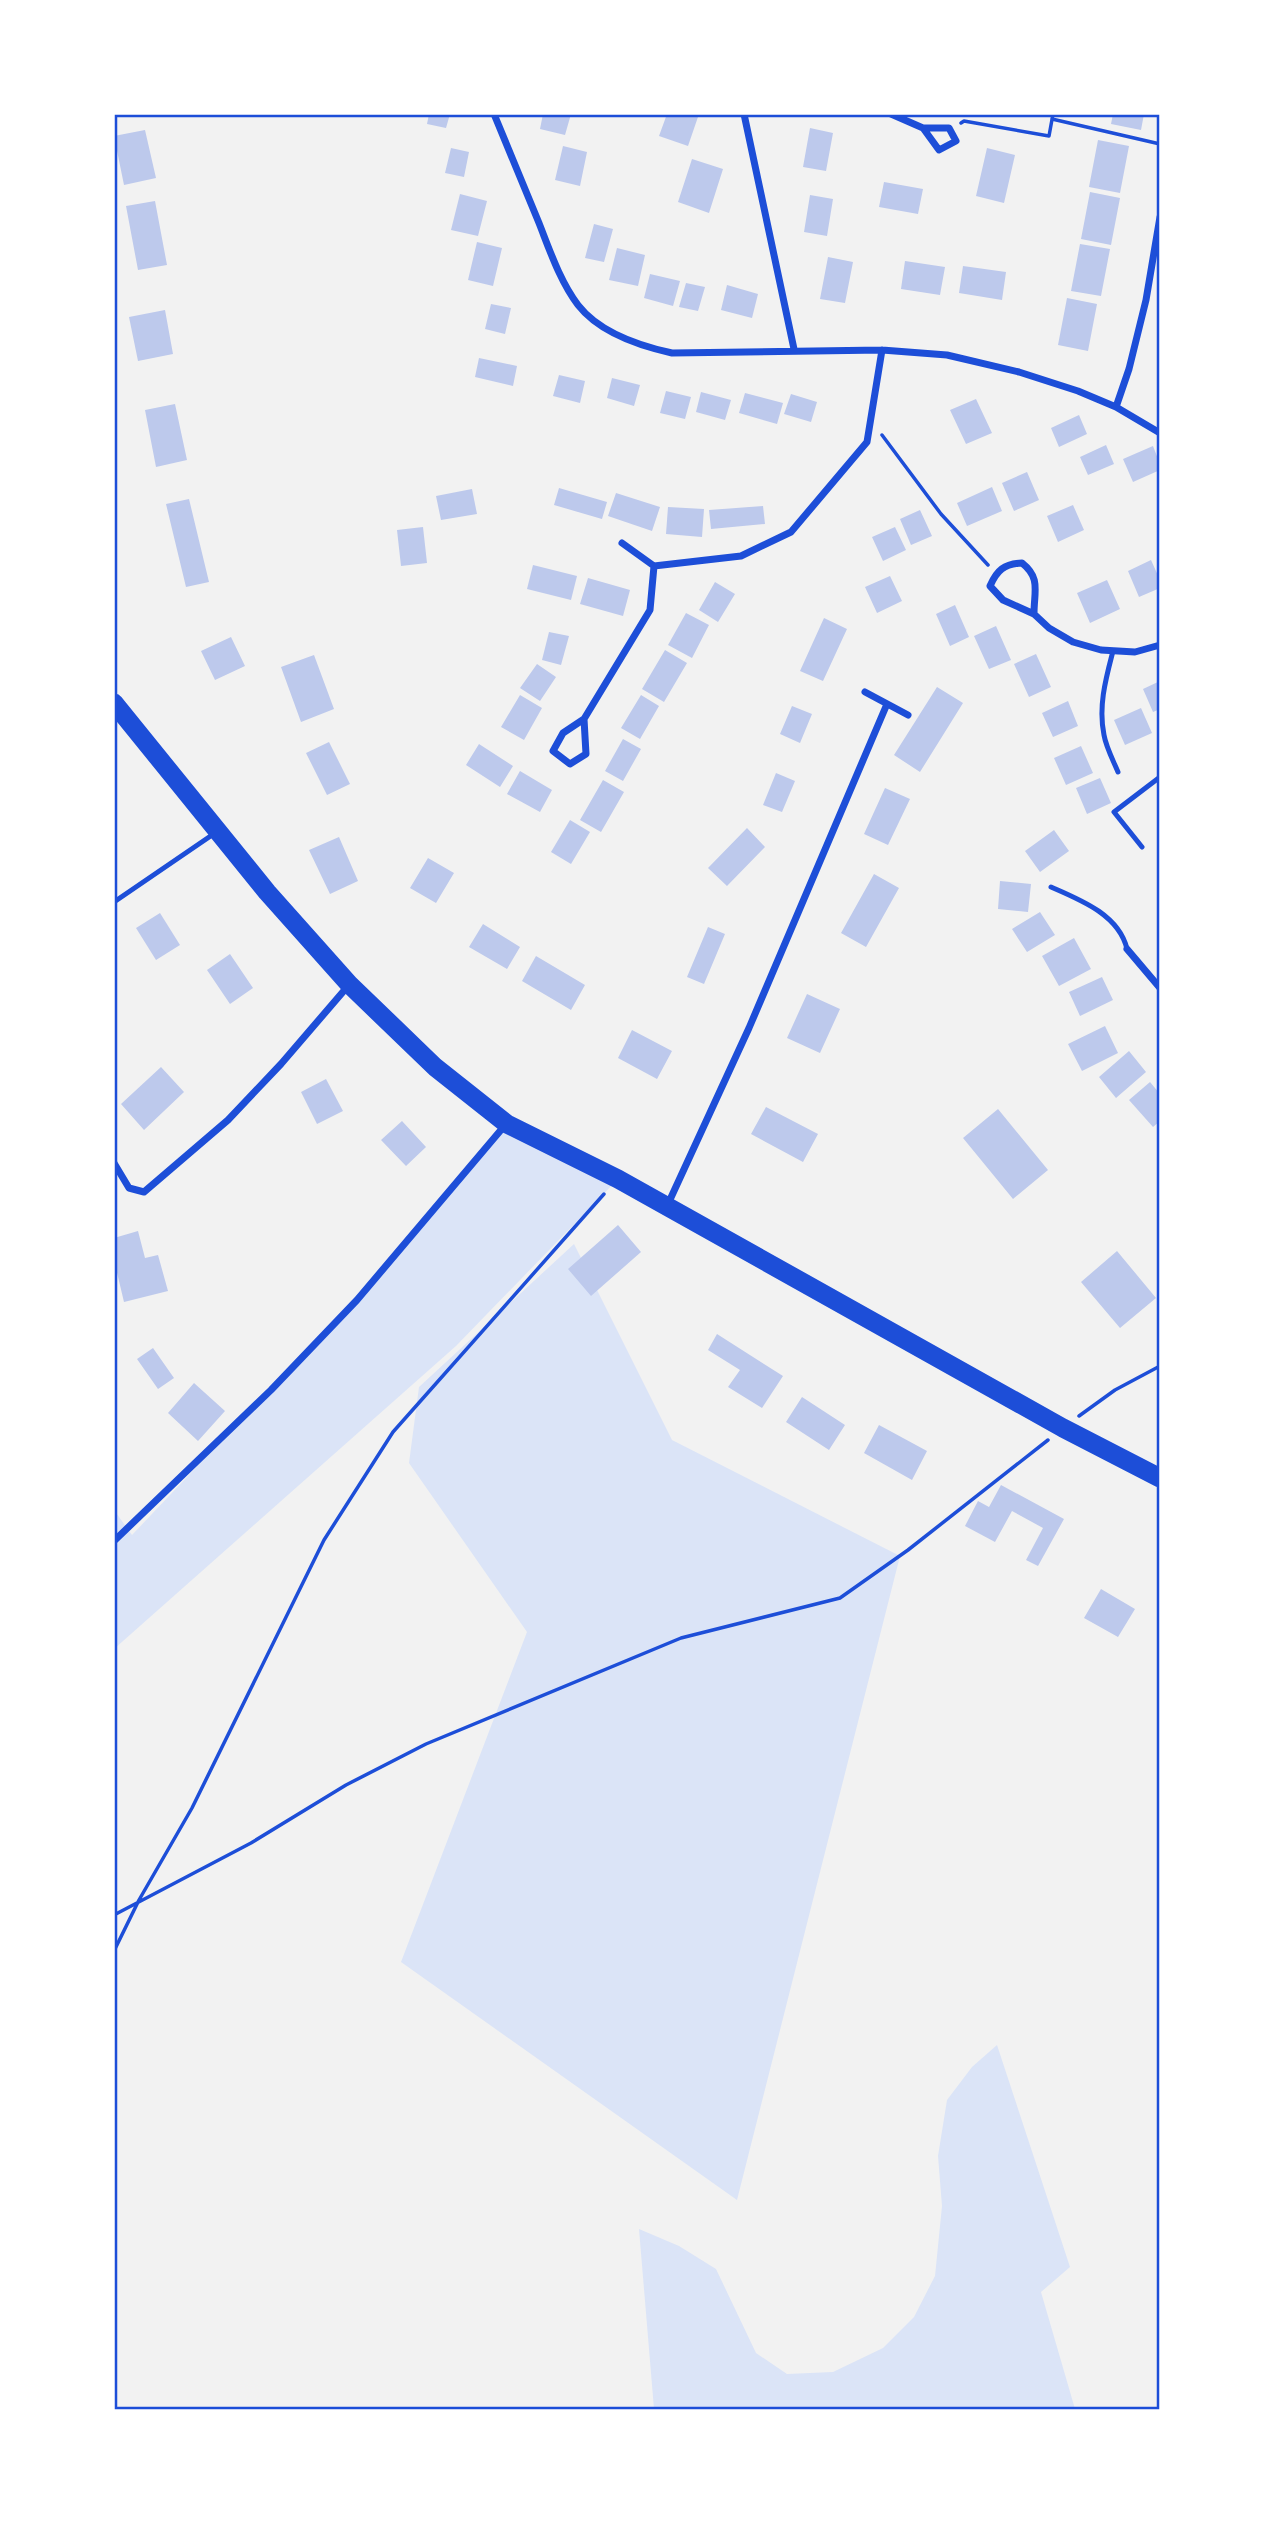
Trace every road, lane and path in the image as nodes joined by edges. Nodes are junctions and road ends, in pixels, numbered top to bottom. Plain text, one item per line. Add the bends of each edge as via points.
1 (494, 114) edge
2 (745, 114) edge
3 (891, 114) edge
4 (1053, 116) edge
5 (923, 128) junction
6 (949, 128) junction
7 (1160, 144) edge
8 (1160, 221) edge
9 (794, 349) junction
10 (882, 350) junction
11 (1116, 407) junction
12 (871, 419) junction
13 (1160, 433) edge
14 (622, 543) dead end
15 (654, 566) junction
16 (995, 573) junction
17 (1034, 614) junction
18 (1160, 645) edge
19 (1113, 651) junction
20 (865, 692) dead end
21 (114, 703) edge
22 (887, 704) junction
23 (908, 715) dead end
24 (584, 719) junction
25 (1118, 772) dead end
26 (1160, 777) edge
27 (218, 831) junction
28 (1142, 847) dead end
29 (1051, 887) dead end
30 (114, 902) edge
31 (1127, 949) joint
32 (349, 984) junction
33 (1160, 988) edge
34 (507, 1124) junction
35 (114, 1163) edge
36 (618, 1179) junction
37 (666, 1208) junction
38 (1160, 1366) edge
39 (1063, 1428) junction
40 (1160, 1478) edge
41 (114, 1541) edge
42 (139, 1900) junction
43 (114, 1915) edge
44 (114, 1951) edge

1 - 9 street via 557,269 579,306 602,325 624,338 672,353
2 - 9 street
3 - 5 street
4 - 6 path via 1049,136 964,121
4 - 7 path
5 - 6 street
5 - 6 street via 939,150 956,141
8 - 11 street via 1138,335
9 - 10 street
10 - 11 street via 947,355 1019,372
10 - 12 street
11 - 13 street
12 - 15 street via 867,442 791,532 741,556
12 - 16 path via 941,514
14 - 15 street
15 - 24 street via 650,610
16 - 17 street via 990,586 1003,600
16 - 17 street via 1007,564 1021,563 1032,571
17 - 19 street via 1073,642
18 - 19 street via 1135,652
19 - 25 lane via 1102,706 1104,735
20 - 22 street
21 - 27 highway
22 - 23 street
22 - 37 street via 749,1028
24 - 24 street via 586,754 570,764 552,751 563,733
26 - 28 lane via 1114,812
27 - 30 lane
27 - 32 highway
29 - 31 lane via 1093,907 1114,924
31 - 33 street
32 - 34 highway via 435,1067
32 - 35 street via 228,1119 144,1192 129,1188
34 - 36 highway
34 - 41 street via 357,1300
36 - 37 highway
36 - 42 path via 393,1432 324,1540 192,1808
37 - 39 highway
38 - 39 path via 1115,1390
39 - 40 highway
39 - 42 path via 840,1598 681,1638 426,1744
42 - 43 path
42 - 44 path

